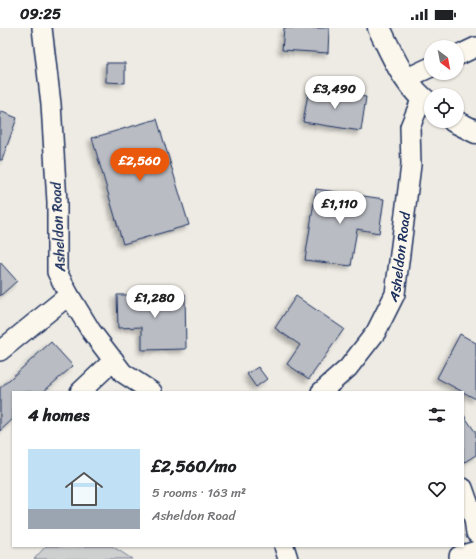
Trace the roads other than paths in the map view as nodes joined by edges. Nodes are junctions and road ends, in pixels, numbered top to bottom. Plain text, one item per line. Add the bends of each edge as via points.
1 (42, 28) edge
2 (379, 28) edge
3 (476, 47) edge
4 (464, 53) edge
5 (424, 70) edge
6 (405, 79) junction
7 (424, 99) edge
8 (424, 104) edge
9 (464, 126) edge
10 (476, 132) edge
11 (69, 295) junction
12 (0, 352) edge
13 (114, 360) junction
14 (81, 391) edge
15 (151, 391) edge
16 (322, 391) edge
17 (464, 493) edge
18 (471, 525) edge
19 (284, 547) edge
20 (299, 547) edge
21 (288, 559) edge
22 (298, 559) edge

1 - 11 street, Asheldon Road via 51,104 57,202 57,272
2 - 6 main road
3 - 4 street
5 - 6 street
6 - 7 main road
8 - 16 street, Asheldon Road via 410,127 411,165 395,294 376,332 348,368
9 - 10 main road
11 - 12 street
11 - 13 street, Asheldon Road via 91,331
13 - 14 street
13 - 15 street, Asheldon Road via 123,372
17 - 18 street
19 - 21 street
20 - 22 street

